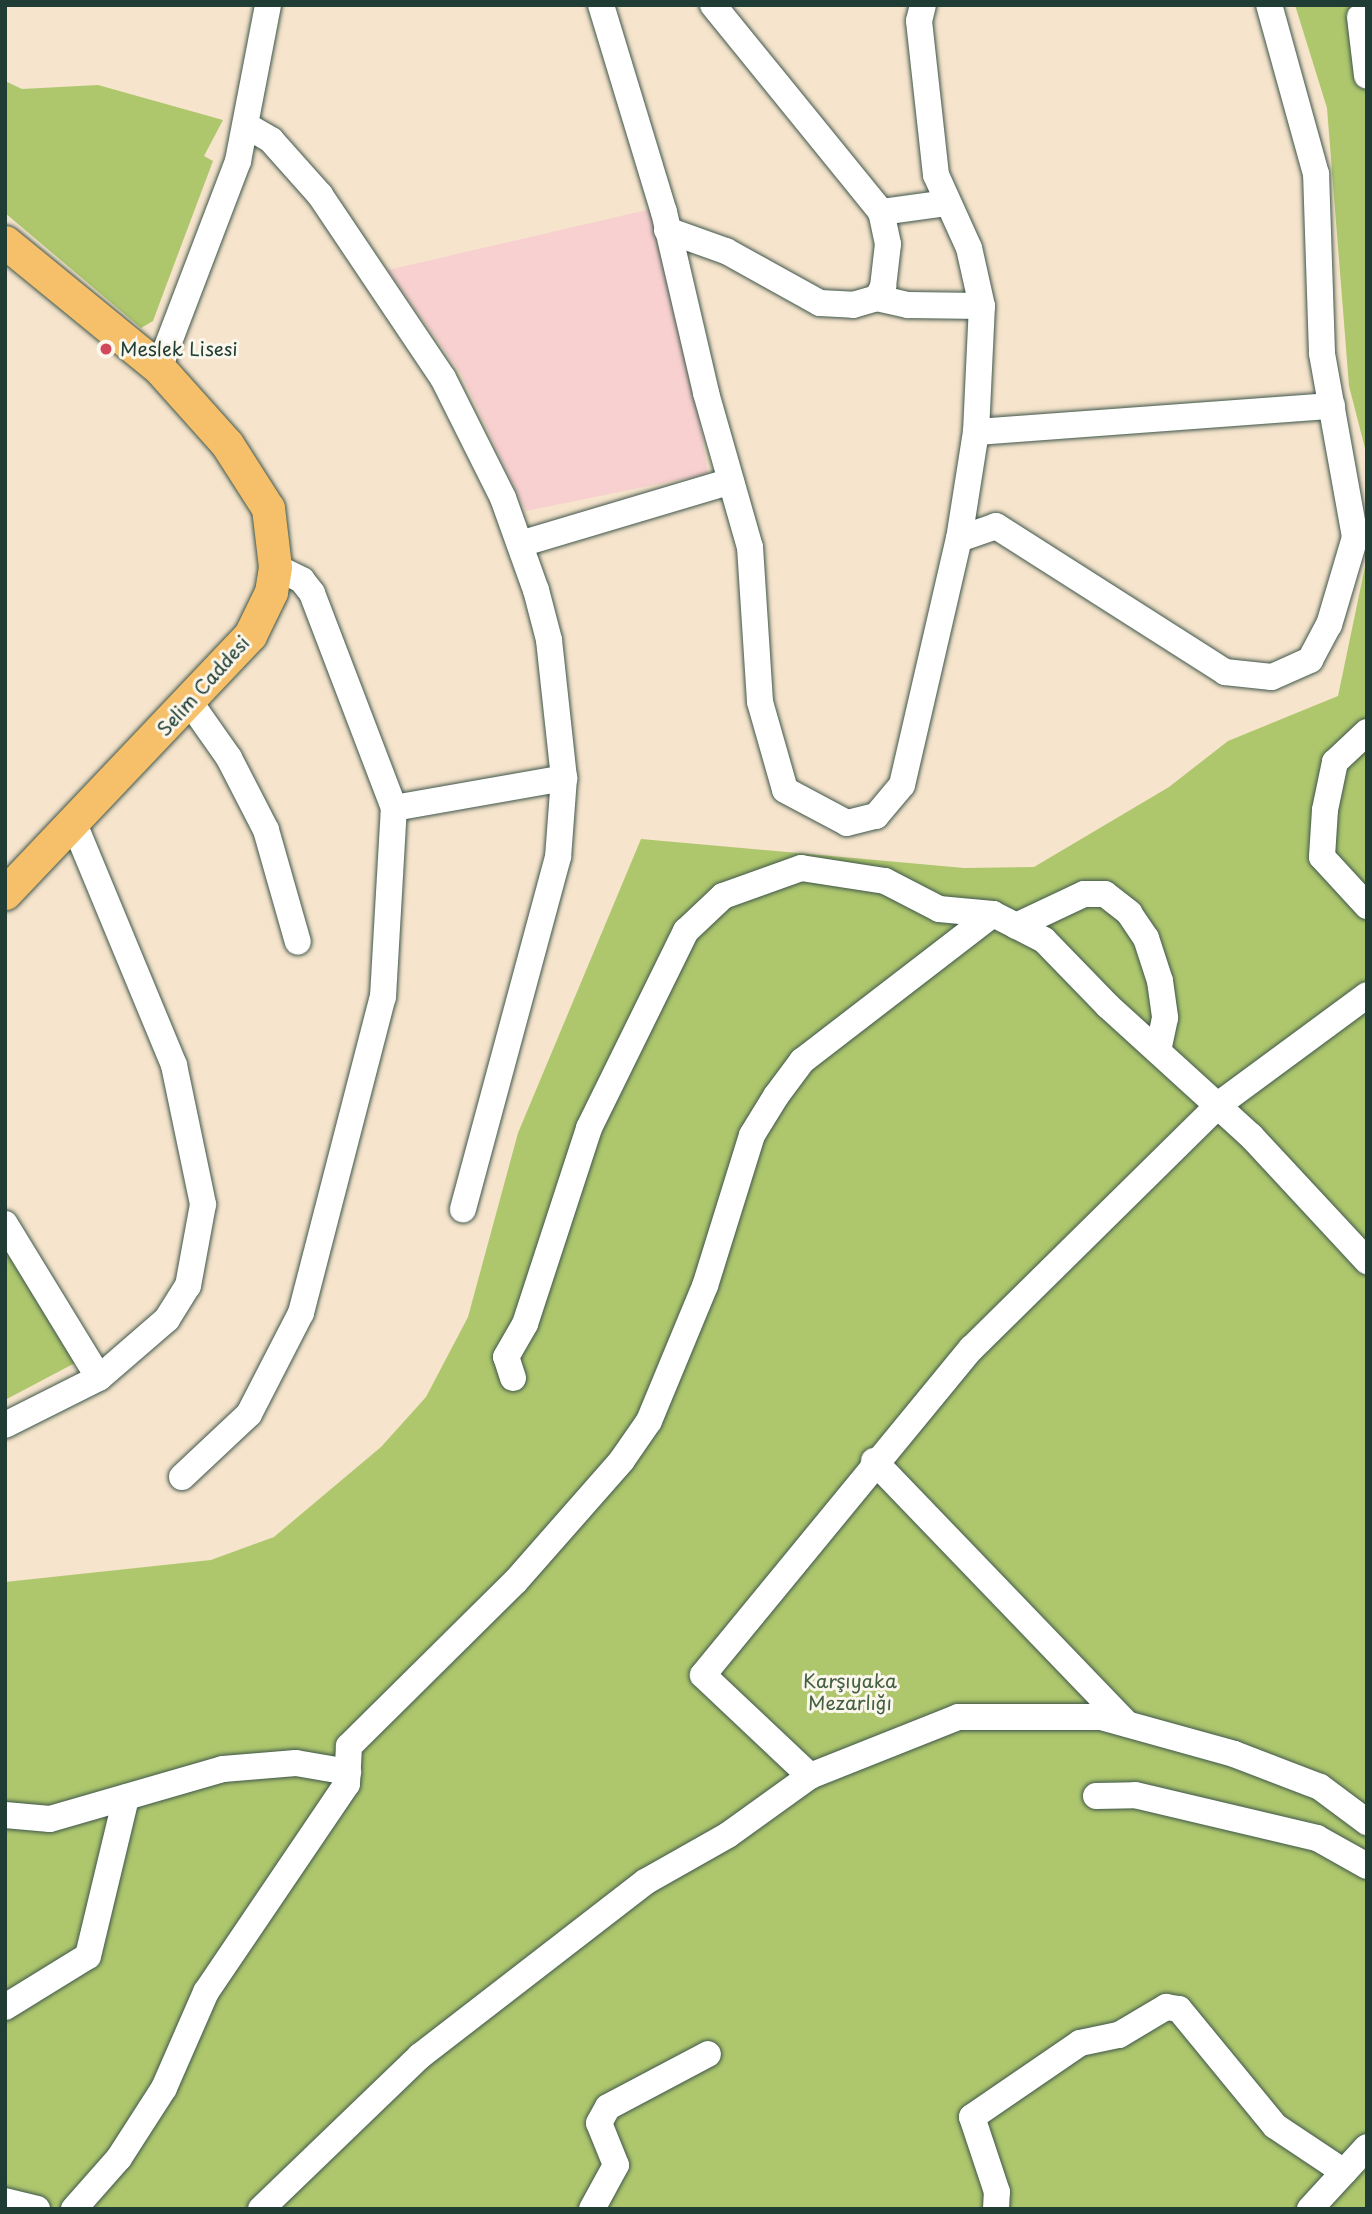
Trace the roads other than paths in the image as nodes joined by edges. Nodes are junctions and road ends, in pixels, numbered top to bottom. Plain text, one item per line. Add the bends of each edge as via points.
1 (268, 5) edge
2 (601, 5) edge
3 (713, 5) edge
4 (923, 5) edge
5 (1269, 5) edge
6 (1360, 17) dead end
7 (1367, 76) edge
8 (247, 126) junction
9 (947, 203) junction
10 (881, 212) junction
11 (667, 230) junction
12 (5, 242) edge
13 (877, 298) junction
14 (982, 306) junction
15 (159, 368) junction
16 (1332, 407) junction
17 (976, 432) junction
18 (731, 481) junction
19 (959, 539) junction
20 (520, 544) junction
21 (275, 567) junction
22 (189, 701) junction
23 (1367, 732) edge
24 (564, 778) junction
25 (394, 808) junction
26 (74, 823) junction
27 (5, 893) edge
28 (1367, 906) edge
29 (1005, 920) junction
30 (298, 942) dead end
31 (1367, 995) edge
32 (1158, 1051) junction
33 (1218, 1105) junction
34 (463, 1209) dead end
35 (5, 1224) edge
36 (1367, 1261) edge
37 (99, 1378) junction
38 (513, 1378) dead end
39 (5, 1425) edge
40 (874, 1461) junction
41 (182, 1477) dead end
42 (1127, 1724) junction
43 (348, 1772) junction
44 (810, 1776) junction
45 (1096, 1796) dead end
46 (126, 1798) junction
47 (5, 1815) edge
48 (1367, 1822) edge
49 (1367, 1866) edge
50 (41, 1985) junction
51 (5, 1986) edge
52 (5, 2007) edge
53 (708, 2054) dead end
54 (1367, 2147) edge
55 (1344, 2172) junction
56 (5, 2201) edge
57 (37, 2209) edge
58 (74, 2209) edge
59 (261, 2209) edge
60 (593, 2209) edge
61 (996, 2209) edge
62 (1310, 2209) edge

1 - 8 street
2 - 11 street
3 - 10 street
4 - 9 street via 919,21 929,137
5 - 16 street via 1316,174 1322,353
6 - 7 street
8 - 15 street via 225,200
8 - 20 street via 271,140 320,195 443,378 491,469
9 - 10 street
9 - 14 street via 969,248
10 - 13 street via 888,270
11 - 13 street via 726,251 820,303 853,305
11 - 18 street
12 - 15 main road, Selim Caddesi
13 - 14 street via 908,304
14 - 17 street
15 - 21 main road, Selim Caddesi via 250,474 268,508
16 - 17 street
16 - 19 street via 1355,537 1329,625 1310,660 1272,677 1225,671 996,526
17 - 19 street
18 - 19 street via 750,547 760,702 785,790 847,823 876,816 902,785
18 - 20 street
20 - 24 street via 549,640
21 - 22 main road, Selim Caddesi via 271,592 250,635
21 - 25 street via 302,580 312,593
22 - 26 main road, Selim Caddesi
22 - 30 street via 229,758 266,831
23 - 28 street via 1335,762 1322,857
24 - 25 street
24 - 34 street via 558,857
25 - 41 street via 383,998 302,1312 249,1414
26 - 27 main road, Selim Caddesi
26 - 37 street via 174,1065 202,1204 188,1286 167,1319
29 - 32 street via 1044,940
29 - 32 street via 1084,894 1105,894 1129,913 1146,938 1160,981 1165,1018
29 - 38 street via 939,909 885,881 802,868 723,896 686,931 589,1129 525,1325 506,1357
29 - 43 street via 802,1061 752,1135 705,1286 674,1370 649,1421 622,1461 514,1582 349,1746
31 - 33 street
32 - 33 street
33 - 36 street
33 - 40 street via 972,1348
35 - 37 street
37 - 39 street
40 - 42 street
40 - 44 street via 703,1675
42 - 44 street via 1101,1717 958,1717
42 - 48 street via 1234,1754 1320,1787
43 - 46 street via 296,1763 223,1769
43 - 58 street via 347,1784 206,1992 164,2088 119,2158
44 - 59 street via 728,1835 645,1882 419,2056
45 - 49 street via 1135,1796 1317,1838
46 - 47 street via 50,1819
46 - 50 street via 88,1956
50 - 51 street
50 - 52 street
53 - 60 street via 608,2107 599,2123 615,2165
54 - 55 street
55 - 61 street via 1275,2126 1179,2009 1166,2007 1119,2035 1080,2043 972,2117 997,2192
55 - 62 street
56 - 57 street

